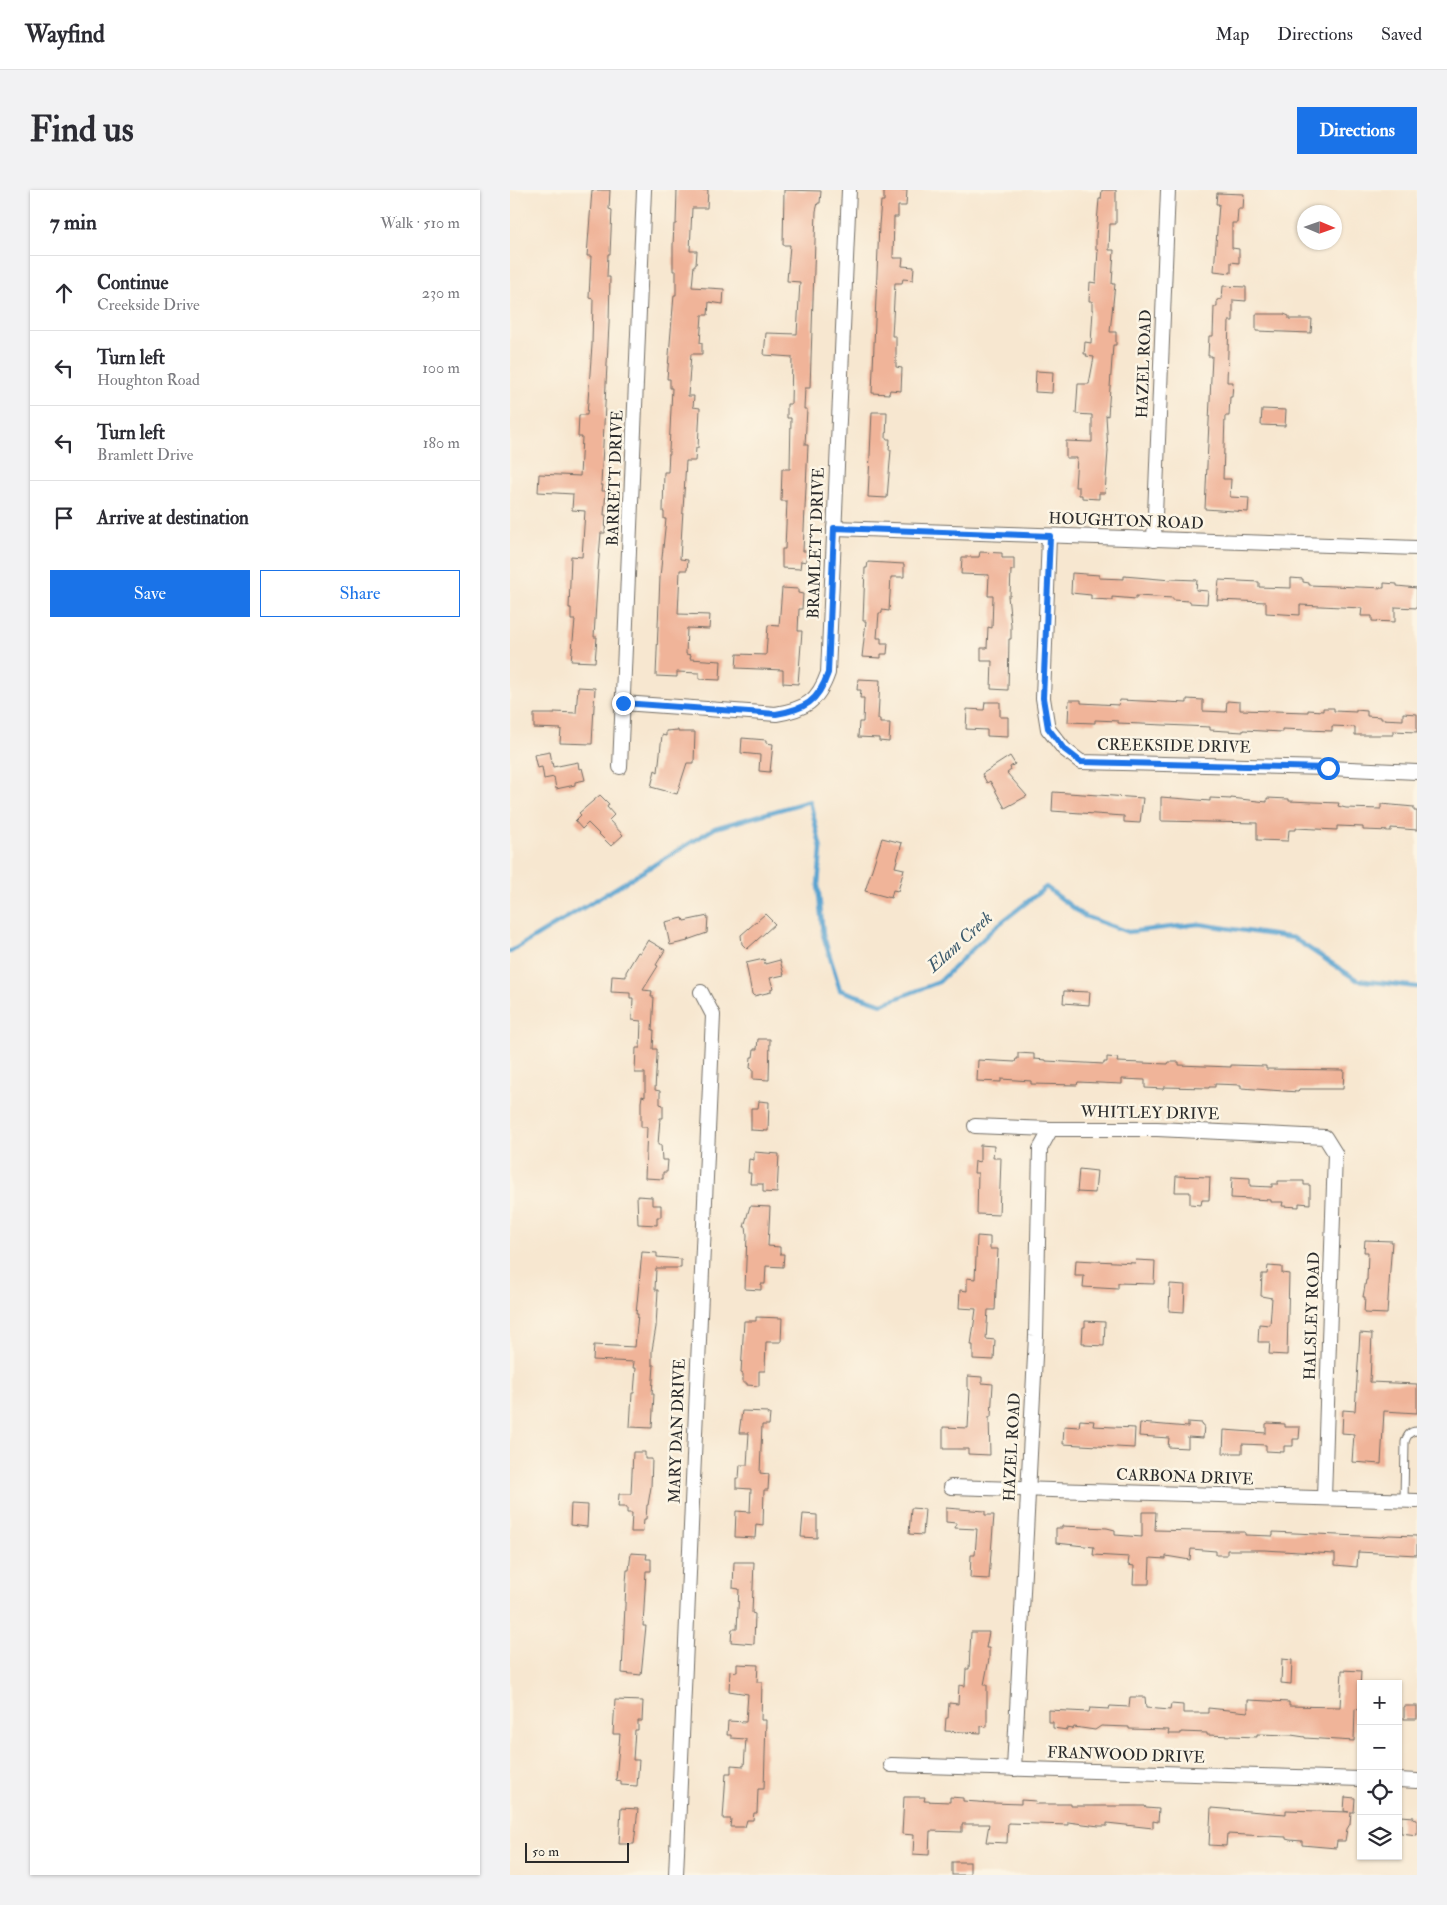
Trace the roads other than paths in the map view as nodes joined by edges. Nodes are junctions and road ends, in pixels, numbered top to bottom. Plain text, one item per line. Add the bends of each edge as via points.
1 (644, 190) edge
2 (850, 190) edge
3 (1168, 190) edge
4 (834, 528) junction
5 (1050, 536) junction
6 (1154, 540) junction
7 (1417, 548) edge
8 (623, 703) junction
9 (620, 767) dead end
10 (1417, 772) edge
11 (701, 992) dead end
12 (975, 1126) dead end
13 (1051, 1129) junction
14 (1325, 1137) joint
15 (1417, 1431) edge
16 (951, 1487) dead end
17 (1028, 1490) junction
18 (1324, 1498) junction
19 (1410, 1501) edge
20 (891, 1765) dead end
21 (1014, 1769) junction
22 (1357, 1779) edge
23 (1402, 1780) edge
24 (1417, 1781) edge
25 (676, 1875) edge

1 - 8 street, BARRETT DRIVE
2 - 4 street, BRAMLETT DRIVE
3 - 6 street, HAZEL ROAD
4 - 5 street, HOUGHTON ROAD
4 - 8 street, BRAMLETT DRIVE via 828,673 823,690 810,703 794,711 776,714
5 - 6 street, HOUGHTON ROAD
5 - 10 street, CREEKSIDE DRIVE via 1043,698 1048,728 1064,749 1081,762
6 - 7 street, HOUGHTON ROAD
8 - 9 street, BARRETT DRIVE
11 - 25 street, MARY DAN DRIVE via 713,1015
12 - 13 street, WHITLEY DRIVE
13 - 14 street, WHITLEY DRIVE
13 - 17 street, HAZEL ROAD via 1040,1149 1036,1336
14 - 18 street, HALSLEY ROAD via 1335,1153
15 - 19 lane via 1407,1435 1405,1442
16 - 17 street, CARBONA DRIVE
17 - 18 street, CARBONA DRIVE
17 - 21 street, HAZEL ROAD
18 - 19 street, CARBONA DRIVE
20 - 21 street, FRANWOOD DRIVE
21 - 22 street, FRANWOOD DRIVE
23 - 24 street

